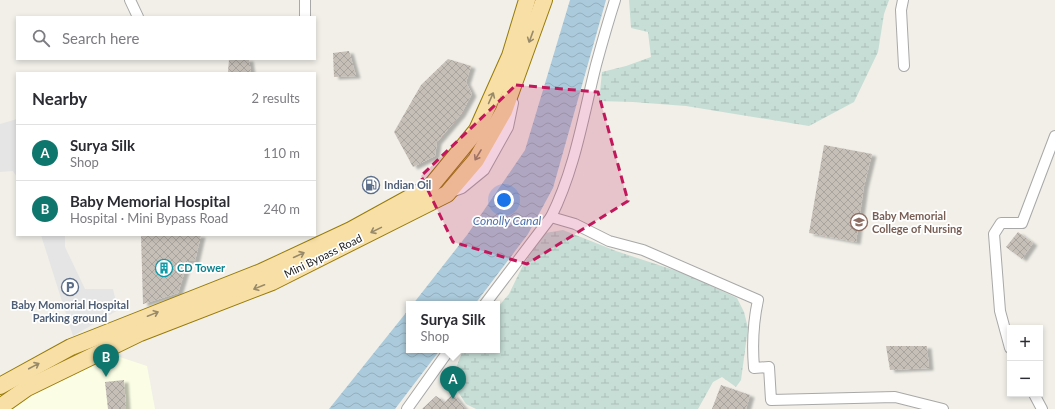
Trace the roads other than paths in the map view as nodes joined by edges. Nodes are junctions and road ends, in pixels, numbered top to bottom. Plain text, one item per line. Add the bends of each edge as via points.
1 (130, 0) edge
2 (305, 0) edge
3 (527, 0) edge
4 (544, 0) edge
5 (614, 0) edge
6 (903, 0) edge
7 (138, 16) edge
8 (305, 16) edge
9 (904, 66) dead end
10 (1055, 136) edge
11 (389, 216) junction
12 (551, 217) junction
13 (487, 301) edge
14 (1007, 337) edge
15 (68, 348) junction
16 (447, 353) edge
17 (78, 364) junction
18 (0, 386) edge
19 (1036, 397) edge
20 (833, 404) edge
21 (0, 407) edge
22 (407, 409) edge
23 (943, 409) edge
24 (1042, 409) edge

1 - 7 street
2 - 8 street
11 -> 3 main road, Mini Bypass Road via 431,186 477,130 510,56
4 -> 11 main road, Mini Bypass Road via 504,111 476,160 447,194
5 - 12 street via 596,64 575,158
6 - 9 street via 901,10
10 - 14 street via 1022,223 1001,223 994,234 1000,311
15 -> 11 main road, Mini Bypass Road via 261,272 351,230
11 -> 17 main road, Mini Bypass Road via 272,282 140,334
12 - 13 street
12 - 20 street via 575,224 609,241 643,250 758,300 752,347 754,368 769,367 770,400
15 - 17 main road
18 -> 15 main road, Mini Bypass Road
16 - 22 street
17 - 21 main road, Mini Bypass Road via 27,388
19 - 24 street
20 - 23 street via 895,397

